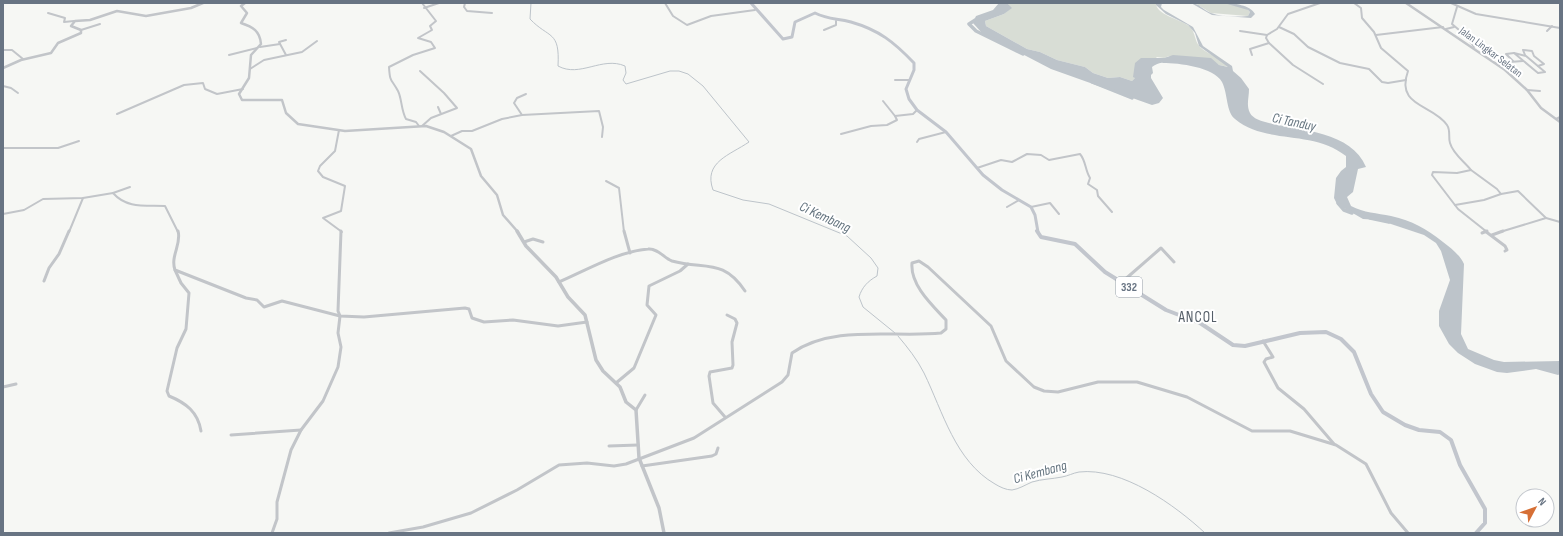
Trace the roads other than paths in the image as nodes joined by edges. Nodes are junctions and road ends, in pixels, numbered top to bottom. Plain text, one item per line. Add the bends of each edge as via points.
1 (203, 3) edge
2 (246, 3) edge
3 (422, 3) edge
4 (439, 3) edge
5 (465, 3) edge
6 (665, 3) edge
7 (751, 3) edge
8 (1320, 3) edge
9 (1354, 3) edge
10 (1406, 3) edge
11 (1451, 3) edge
12 (1457, 7) junction
13 (424, 8) junction
14 (755, 10) junction
15 (48, 13) dead end
16 (492, 13) dead end
17 (836, 21) junction
18 (74, 22) junction
19 (100, 24) dead end
20 (1279, 26) junction
21 (1552, 26) junction
22 (1443, 27) junction
23 (1454, 27) junction
24 (1560, 28) edge
25 (1446, 29) junction
26 (81, 30) junction
27 (824, 30) dead end
28 (1240, 31) dead end
29 (1547, 31) dead end
30 (1267, 35) junction
31 (1376, 35) junction
32 (286, 40) dead end
33 (317, 41) dead end
34 (1269, 43) junction
35 (280, 44) junction
36 (259, 47) junction
37 (1474, 47) junction
38 (3, 50) edge
39 (1514, 53) junction
40 (286, 55) junction
41 (1252, 55) dead end
42 (229, 56) dead end
43 (1526, 56) junction
44 (23, 59) junction
45 (1523, 61) junction
46 (1514, 62) junction
47 (1496, 63) junction
48 (1538, 66) junction
49 (3, 68) edge
50 (250, 69) junction
51 (420, 71) dead end
52 (895, 80) dead end
53 (910, 80) junction
54 (1406, 80) junction
55 (1323, 84) dead end
56 (3, 86) edge
57 (243, 89) junction
58 (1527, 90) junction
59 (1540, 91) dead end
60 (18, 93) dead end
61 (526, 94) dead end
62 (883, 100) dead end
63 (438, 107) dead end
64 (917, 110) junction
65 (117, 114) dead end
66 (441, 114) junction
67 (522, 115) junction
68 (895, 116) junction
69 (1560, 116) edge
70 (1556, 119) junction
71 (1560, 122) edge
72 (420, 126) junction
73 (339, 130) junction
74 (946, 132) junction
75 (841, 134) dead end
76 (451, 136) junction
77 (602, 137) dead end
78 (79, 141) dead end
79 (917, 142) dead end
80 (3, 148) edge
81 (976, 169) junction
82 (1472, 170) junction
83 (606, 181) dead end
84 (130, 188) dead end
85 (113, 193) junction
86 (1501, 194) junction
87 (83, 198) junction
88 (1020, 199) junction
89 (1455, 205) junction
90 (1007, 207) dead end
91 (1031, 207) junction
92 (1112, 212) dead end
93 (3, 214) edge
94 (1059, 214) dead end
95 (1546, 218) junction
96 (1560, 222) edge
97 (1487, 232) junction
98 (1482, 233) dead end
99 (1491, 235) junction
100 (523, 242) junction
101 (543, 242) dead end
102 (1505, 251) dead end
103 (630, 253) junction
104 (1174, 262) dead end
105 (688, 264) junction
106 (175, 270) junction
107 (44, 281) dead end
108 (559, 282) junction
109 (1122, 282) junction
110 (745, 291) dead end
111 (727, 315) dead end
112 (340, 316) junction
113 (587, 322) junction
114 (1263, 341) junction
115 (616, 383) junction
116 (16, 384) dead end
117 (3, 387) edge
118 (645, 395) dead end
119 (636, 410) junction
120 (725, 417) junction
121 (301, 430) junction
122 (201, 432) dead end
123 (231, 435) dead end
124 (1334, 444) junction
125 (639, 445) junction
126 (609, 446) dead end
127 (718, 448) dead end
128 (639, 458) junction
129 (642, 466) junction
130 (272, 533) edge
131 (389, 533) edge
132 (664, 533) edge
133 (1408, 533) edge
134 (1476, 533) edge

1 - 18 street via 191,8 146,16 117,11 90,20
2 - 36 street via 241,6 247,13 241,23 256,28 260,35
3 - 13 street
4 - 13 street
5 - 16 street via 467,11
6 - 14 street via 673,16 687,24 711,16
7 - 14 main road
8 - 20 street via 1288,14
9 - 31 street via 1361,8 1363,20
10 - 22 street, Jalan Lingkar Selatan
11 - 12 street
12 - 21 street via 1495,17
12 - 23 street via 1452,24
13 - 72 street via 436,20 431,26 432,30 418,38 431,42 435,48 389,67 390,81 398,91 403,114 406,119
14 - 17 main road via 784,39 792,37 796,21 813,13
15 - 18 street via 63,16 64,22
17 - 27 street via 836,25
17 - 53 main road via 849,21 873,29 890,39 912,61 914,68
18 - 26 street via 71,27
19 - 26 street
20 - 30 street
20 - 54 street via 1294,34 1308,47 1340,63 1369,69 1382,82
21 - 24 street
21 - 29 street
22 - 25 street, Jalan Lingkar Selatan
22 - 31 street
23 - 25 street
23 - 37 street via 1465,35
25 - 37 street, Jalan Lingkar Selatan
26 - 44 street via 79,34 58,43 49,54
28 - 30 street
30 - 34 street
31 - 54 street via 1381,48 1408,71
32 - 35 street
33 - 40 street via 302,52
34 - 41 street via 1250,49
34 - 55 street via 1293,65
35 - 36 street
35 - 40 street
36 - 42 street
36 - 50 street via 251,55
37 - 47 street, Jalan Lingkar Selatan
38 - 44 street via 12,50
39 - 43 street
39 - 45 street
39 - 46 street via 1506,54
40 - 50 street via 264,60
43 - 48 street
43 - 48 street via 1522,51 1532,51 1544,64
44 - 49 street
45 - 46 street
45 - 48 street via 1538,74 1545,72
46 - 47 street
47 - 58 street, Jalan Lingkar Selatan
50 - 57 street via 249,78
51 - 66 street via 444,92 456,107 455,110
52 - 53 street
53 - 64 main road via 906,89
54 - 82 street via 1408,96 1448,125 1452,149
56 - 60 street
57 - 65 street via 216,93 205,89 203,84 186,85
57 - 73 street via 239,94 244,101 282,100 286,113 297,124
58 - 59 street
58 - 70 street, Jalan Lingkar Selatan via 1541,108
61 - 67 street via 514,102 514,106
62 - 68 street
63 - 66 street
64 - 68 street via 913,114
64 - 74 main road
66 - 72 street
67 - 76 street
67 - 77 street via 599,110 604,128
68 - 75 street via 896,120 890,124
69 - 70 street
70 - 71 street, Jalan Lingkar Selatan
72 - 73 street
72 - 76 street
73 - 112 street via 335,151 318,171 322,176 346,186 341,211 323,218 342,231 338,311
74 - 79 street via 919,139
74 - 81 main road
76 - 100 street via 472,152 481,176 497,196 503,215 516,229
78 - 80 street via 58,148
81 - 88 main road via 1002,190
81 - 92 street via 1000,160 1012,162 1027,154 1041,155 1049,160 1080,154 1090,178 1088,184 1096,190
82 - 86 street
82 - 89 street via 1431,173
83 - 103 street via 618,188 622,223
84 - 85 street
85 - 87 street
85 - 106 street via 125,204 167,208 179,236 173,261
86 - 89 street
86 - 95 street via 1518,191
87 - 93 street via 43,199 24,210
87 - 107 street via 59,254
88 - 90 street
88 - 91 main road
89 - 97 street
91 - 94 street via 1050,203
91 - 109 main road, 332 via 1036,214 1036,228 1041,237 1075,244 1098,266
95 - 96 street
95 - 99 street
97 - 98 street
97 - 99 street
99 - 102 street via 1505,246
100 - 101 street via 533,239
100 - 108 street
103 - 105 street via 653,249 670,260
103 - 108 street
104 - 109 street via 1161,248
105 - 110 street via 725,269 739,280
105 - 115 street via 683,270 656,280 648,286 648,305 656,315 634,368
106 - 112 street via 257,300 264,307 282,301
106 - 122 street via 188,292 188,316 186,328 177,347 167,391 169,396 180,399 191,408 200,424
108 - 113 street via 568,297 585,315
109 - 114 main road, 332 via 1161,307 1205,326 1233,345 1245,346
111 - 120 street via 735,318 737,323 732,346 734,364 732,368 710,372 709,376 713,403
112 - 113 street via 373,316 466,308 469,309 472,318 484,322 513,320 558,326
112 - 121 street via 338,333 341,350 334,377 321,404
113 - 115 street via 594,357 603,371
114 - 124 street via 1273,357 1264,362 1272,380 1304,409
114 - 134 main road, 332 via 1292,334 1326,332 1345,342 1354,352 1371,394 1383,412 1405,425 1419,430 1440,432 1451,440 1460,465 1485,509 1486,519
115 - 119 street via 625,400
116 - 117 street
118 - 119 street
119 - 125 street
120 - 124 street via 786,379 790,371 792,353 798,347 822,340 866,334 932,334 941,333 946,329 946,320 918,286 910,268 912,263 919,261 990,326 1006,361 1034,387 1058,392 1098,382 1137,382 1187,397 1252,431 1290,431
120 - 128 street via 694,438
121 - 123 street
121 - 130 street via 287,458 277,502 277,519
124 - 133 street via 1366,464 1391,513
125 - 126 street
125 - 128 street
127 - 129 street via 712,456
128 - 129 street
128 - 131 street via 620,466 587,463 559,465 471,514
129 - 132 street via 659,508

